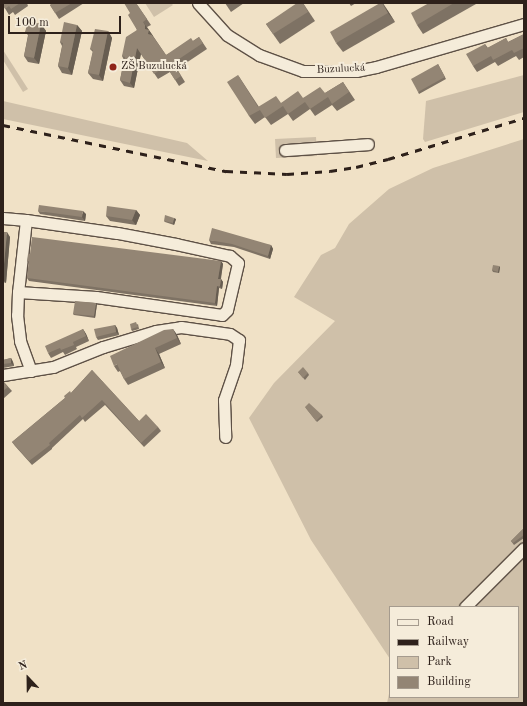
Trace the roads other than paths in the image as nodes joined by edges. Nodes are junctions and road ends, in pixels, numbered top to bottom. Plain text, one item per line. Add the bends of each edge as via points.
1 (198, 3) edge
2 (524, 24) edge
3 (368, 144) dead end
4 (285, 150) dead end
5 (3, 218) edge
6 (26, 220) junction
7 (18, 292) junction
8 (31, 371) junction
9 (3, 376) edge
10 (225, 437) dead end
11 (524, 548) edge
12 (466, 606) edge

1 - 2 street, Buzulucká via 227,35 259,56 303,71 356,71 376,67
3 - 4 street
5 - 6 street
6 - 7 street
6 - 7 street via 117,233 230,256 238,263 227,310 222,315 96,297
7 - 8 street via 20,341
8 - 9 street
8 - 10 street via 53,367 103,347 156,331 181,327 230,334 239,340 236,365 224,400
11 - 12 street

